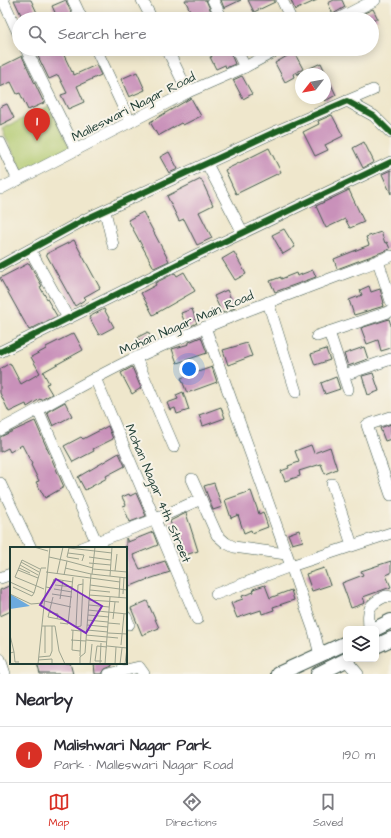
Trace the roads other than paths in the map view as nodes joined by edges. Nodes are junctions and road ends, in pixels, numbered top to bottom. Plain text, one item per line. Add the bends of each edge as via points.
1 (3, 0) edge
2 (73, 0) edge
3 (142, 0) edge
4 (213, 0) edge
5 (282, 0) edge
6 (375, 0) edge
7 (355, 5) edge
8 (79, 12) edge
9 (148, 12) edge
10 (219, 12) edge
11 (288, 12) edge
12 (346, 12) edge
13 (12, 19) edge
14 (29, 56) edge
15 (99, 56) edge
16 (170, 56) edge
17 (240, 56) edge
18 (266, 56) edge
19 (245, 67) junction
20 (373, 90) dead end
21 (188, 92) junction
22 (347, 101) junction
23 (130, 122) junction
24 (391, 133) edge
25 (0, 142) edge
26 (76, 150) junction
27 (391, 162) edge
28 (207, 164) junction
29 (18, 180) junction
30 (0, 189) edge
31 (106, 211) junction
32 (243, 233) junction
33 (113, 245) dead end
34 (30, 250) junction
35 (391, 256) edge
36 (378, 261) junction
37 (0, 266) edge
38 (391, 301) edge
39 (268, 302) junction
40 (391, 311) edge
41 (68, 318) junction
42 (205, 327) junction
43 (329, 332) junction
44 (317, 336) dead end
45 (0, 352) edge
46 (136, 358) junction
47 (391, 359) edge
48 (344, 375) junction
49 (95, 378) junction
50 (348, 389) dead end
51 (296, 392) dead end
52 (38, 410) junction
53 (391, 417) edge
54 (0, 430) edge
55 (174, 447) dead end
56 (192, 479) dead end
57 (0, 483) edge
58 (332, 484) dead end
59 (391, 495) edge
60 (201, 498) junction
61 (156, 519) junction
62 (391, 533) edge
63 (97, 545) edge
64 (352, 545) junction
65 (31, 547) edge
66 (86, 547) edge
67 (286, 554) junction
68 (291, 566) junction
69 (10, 574) edge
70 (0, 578) edge
71 (216, 594) dead end
72 (391, 597) edge
73 (197, 619) dead end
74 (391, 621) edge
75 (369, 626) edge
76 (379, 627) edge
77 (391, 639) edge
78 (343, 644) edge
79 (379, 645) edge
80 (320, 655) junction
81 (0, 659) edge
82 (343, 662) edge
83 (349, 662) edge
84 (5, 674) edge
85 (109, 674) edge
86 (144, 674) edge
87 (278, 674) edge
88 (318, 674) edge
89 (358, 674) edge

1 - 13 street
2 - 8 street
3 - 9 street
4 - 10 street
5 - 11 street
6 - 7 street
7 - 12 street
14 - 26 street
15 - 23 street
16 - 21 street
17 - 19 street
18 - 19 street, Malleswari Nagar Road
19 - 21 street, Malleswari Nagar Road
20 - 22 street
21 - 23 street, Malleswari Nagar Road
22 - 24 street via 374,116
22 - 28 street
23 - 26 street, Malleswari Nagar Road
25 - 29 street
26 - 29 street, Malleswari Nagar Road
27 - 32 street
28 - 31 street
28 - 32 street
29 - 30 street, Malleswari Nagar Road
31 - 33 street
31 - 34 street via 86,219
32 - 41 street
34 - 37 street
34 - 41 street
35 - 36 street, Mohan Nagar Main Road
36 - 38 street
36 - 39 street, Mohan Nagar Main Road
39 - 42 street, Mohan Nagar Main Road
39 - 51 street
40 - 43 street
41 - 45 street
42 - 46 street, Mohan Nagar Main Road
42 - 67 street
43 - 44 street
43 - 48 street
46 - 49 street, Mohan Nagar Main Road
46 - 55 street
47 - 48 street
48 - 50 street
49 - 52 street, Mohan Nagar Main Road
49 - 61 street, Mohan Nagar 4th Street
52 - 54 street, Mohan Nagar Main Road
52 - 63 street
53 - 59 street via 363,427
56 - 60 street
57 - 65 street
58 - 64 street
60 - 61 street
60 - 67 street via 217,535 226,543 234,547
61 - 63 street
61 - 73 street, Mohan Nagar 4th Street
62 - 64 street
63 - 66 street
64 - 68 street
67 - 68 street
68 - 71 street
68 - 80 street
69 - 70 street
72 - 75 street via 386,596 372,604 369,610
74 - 76 main road
77 - 79 main road
78 - 80 main road
80 - 87 main road
81 - 84 street
82 - 88 main road
83 - 89 street
85 - 86 street via 139,667

